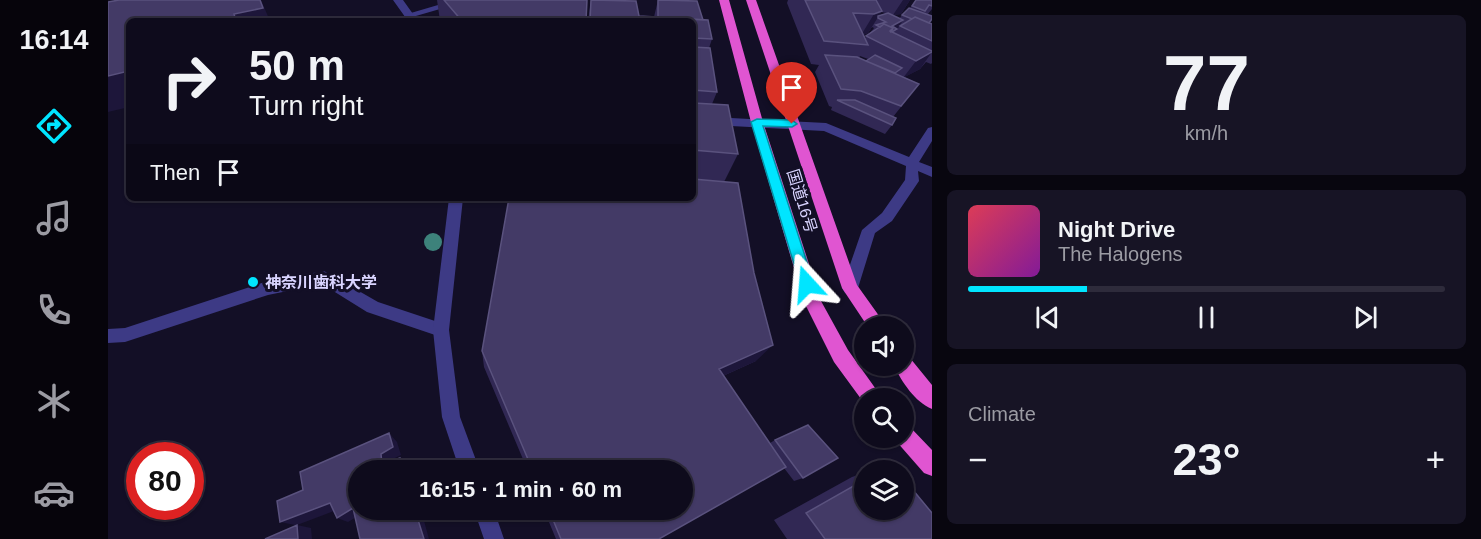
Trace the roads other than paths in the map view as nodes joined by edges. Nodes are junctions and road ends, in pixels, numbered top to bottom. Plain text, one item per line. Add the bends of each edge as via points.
1 (398, 0) edge
2 (466, 0) edge
3 (724, 0) edge
4 (751, 0) edge
5 (411, 18) edge
6 (696, 120) edge
7 (757, 122) junction
8 (792, 124) junction
9 (932, 131) edge
10 (912, 163) junction
11 (932, 172) edge
12 (456, 201) edge
13 (850, 288) junction
14 (870, 316) edge
15 (441, 330) junction
16 (108, 336) edge
17 (911, 376) edge
18 (865, 388) edge
19 (932, 399) edge
20 (914, 446) edge
21 (466, 460) edge
22 (932, 465) edge
23 (487, 520) edge
24 (494, 539) edge

1 - 5 street
2 - 5 street
3 - 7 highway, 国道16号
4 - 8 highway, 国道16号
6 - 7 street
7 - 8 street
7 - 18 highway, 国道16号 via 813,302 842,356
8 - 10 street via 826,127
8 - 13 highway, 国道16号
9 - 10 street
10 - 11 street
10 - 13 street via 912,181 887,217 869,231
12 - 15 street
13 - 14 highway, 国道16号
15 - 16 street via 373,307 324,277 267,288 124,335
15 - 21 street via 451,417
17 - 19 highway
20 - 22 highway
23 - 24 street

